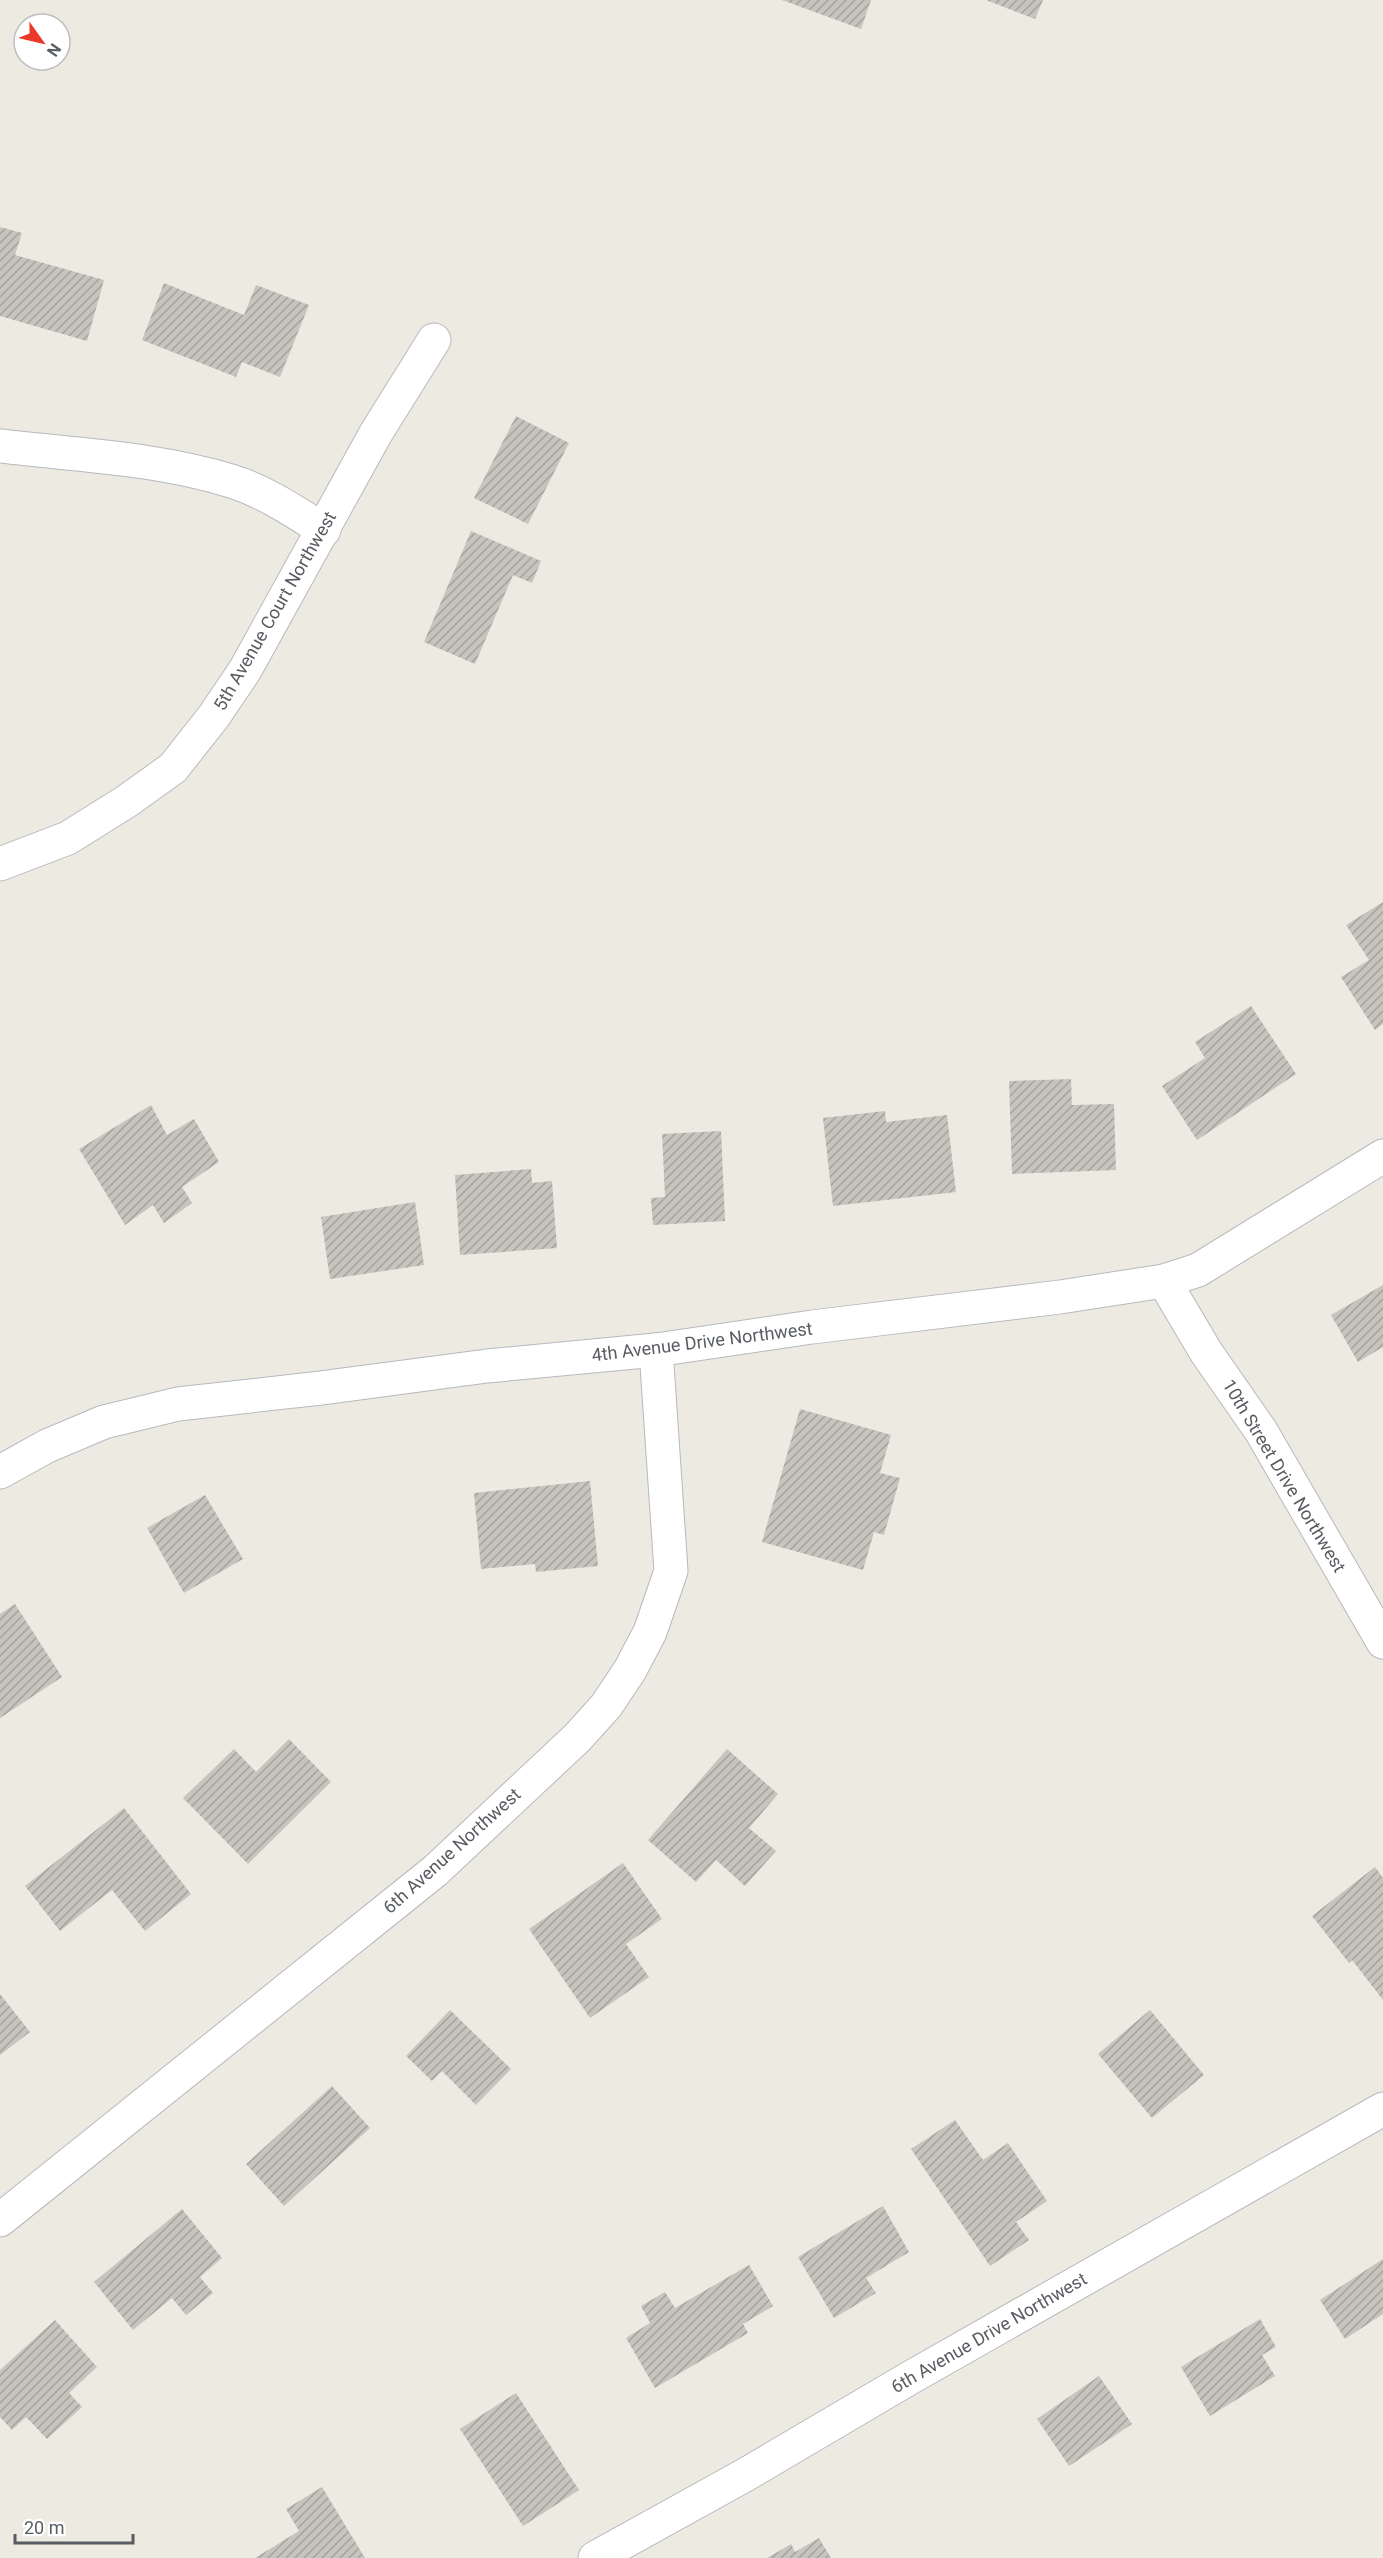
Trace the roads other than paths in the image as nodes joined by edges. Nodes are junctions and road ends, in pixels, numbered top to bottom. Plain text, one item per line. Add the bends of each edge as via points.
1 (434, 340) dead end
2 (0, 446) edge
3 (324, 530) junction
4 (0, 864) edge
5 (1383, 1156) edge
6 (1164, 1281) junction
7 (656, 1350) junction
8 (0, 1472) edge
9 (1383, 1642) edge
10 (1383, 2109) edge
11 (0, 2220) edge
12 (595, 2558) edge

1 - 3 street, 5th Avenue Court Northwest via 376,433
2 - 3 street via 165,466 232,481 278,502
3 - 4 street, 5th Avenue Court Northwest via 244,670 173,768 68,838
5 - 6 street, 4th Avenue Drive Northwest via 1198,1270
6 - 7 street, 4th Avenue Drive Northwest
6 - 9 street, 10th Street Drive Northwest via 1206,1352 1261,1431
7 - 8 street, 4th Avenue Drive Northwest via 487,1366 178,1404 104,1422 47,1446
7 - 11 street, 6th Avenue Northwest via 671,1571 650,1632 606,1706 435,1871
10 - 12 street, 6th Avenue Drive Northwest

